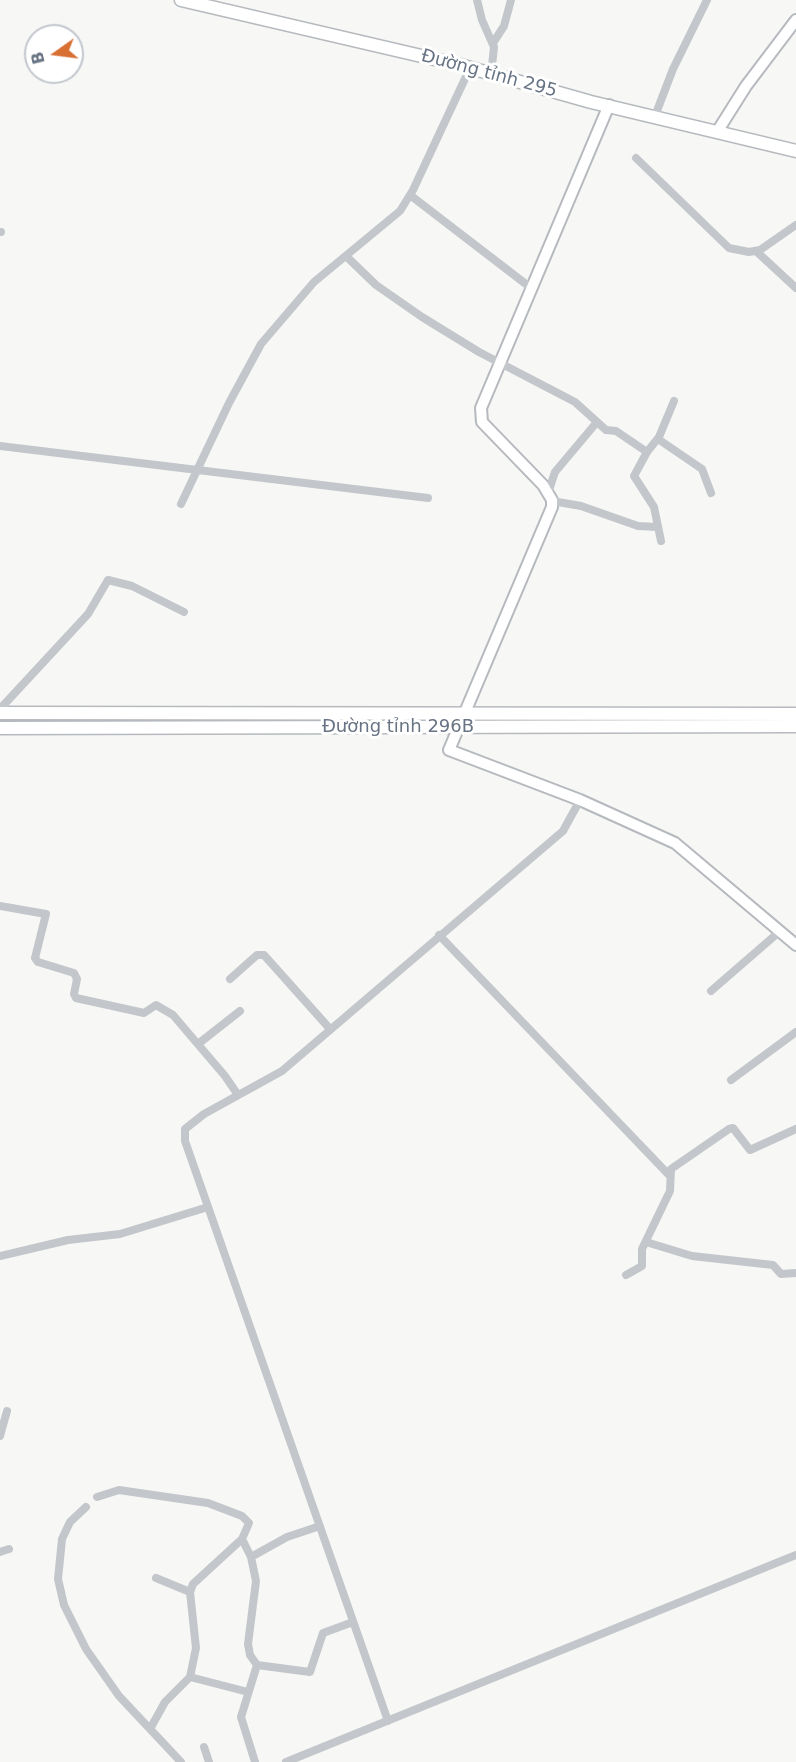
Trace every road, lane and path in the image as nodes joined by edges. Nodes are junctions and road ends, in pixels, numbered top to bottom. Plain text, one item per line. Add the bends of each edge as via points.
1 (477, 0) edge
2 (511, 0) edge
3 (707, 0) edge
4 (186, 1) edge
5 (796, 21) edge
6 (493, 43) junction
7 (470, 68) junction
8 (491, 75) junction
9 (609, 105) junction
10 (655, 116) junction
11 (717, 132) junction
12 (796, 151) edge
13 (636, 158) dead end
14 (410, 195) junction
15 (796, 225) edge
16 (756, 251) junction
17 (346, 256) junction
18 (531, 288) junction
19 (796, 288) edge
20 (499, 362) junction
21 (674, 401) dead end
22 (597, 422) junction
23 (658, 439) junction
24 (0, 446) edge
25 (647, 452) junction
26 (196, 470) junction
27 (711, 493) dead end
28 (550, 497) junction
29 (428, 498) dead end
30 (181, 504) dead end
31 (657, 527) junction
32 (661, 541) dead end
33 (184, 612) dead end
34 (0, 711) edge
35 (466, 714) junction
36 (796, 714) edge
37 (796, 726) edge
38 (460, 727) junction
39 (0, 728) edge
40 (580, 800) junction
41 (0, 906) edge
42 (779, 932) junction
43 (439, 935) junction
44 (796, 945) edge
45 (230, 979) dead end
46 (711, 991) dead end
47 (240, 1011) dead end
48 (330, 1029) junction
49 (796, 1032) edge
50 (198, 1044) junction
51 (732, 1080) dead end
52 (238, 1095) junction
53 (796, 1129) edge
54 (669, 1175) junction
55 (208, 1207) junction
56 (646, 1242) junction
57 (0, 1256) edge
58 (796, 1273) edge
59 (626, 1275) dead end
60 (7, 1411) dead end
61 (0, 1436) edge
62 (97, 1497) dead end
63 (86, 1507) dead end
64 (320, 1526) junction
65 (242, 1539) junction
66 (9, 1549) dead end
67 (0, 1552) edge
68 (796, 1556) edge
69 (251, 1557) junction
70 (156, 1578) dead end
71 (190, 1592) junction
72 (353, 1622) junction
73 (257, 1665) junction
74 (190, 1677) junction
75 (248, 1692) junction
76 (388, 1721) junction
77 (150, 1729) junction
78 (204, 1747) dead end
79 (181, 1762) edge
80 (208, 1762) edge
81 (255, 1762) edge
82 (286, 1762) edge

1 - 6 street
2 - 6 street via 504,26
3 - 10 street
4 - 7 main road, Đường tỉnh 295
5 - 11 street via 746,86
6 - 8 street
7 - 8 main road, Đường tỉnh 295
7 - 14 street
8 - 9 main road, Đường tỉnh 295
9 - 10 main road, Đường tỉnh 295
9 - 18 street
10 - 11 main road, Đường tỉnh 295
11 - 12 main road, Đường tỉnh 295
13 - 16 street via 729,248
14 - 17 street via 400,211
14 - 18 street
15 - 16 street
16 - 19 street
17 - 20 street via 376,285 441,330
17 - 26 street via 314,282 261,344
18 - 20 street
20 - 22 street via 575,402
20 - 28 street via 481,408 482,422
21 - 23 street
22 - 25 street
22 - 28 street via 555,472
23 - 25 street
23 - 27 street via 702,469
24 - 26 street
25 - 31 street via 634,476 654,507
26 - 29 street
26 - 30 street
28 - 31 street via 638,526
28 - 35 street via 548,521
31 - 32 street
33 - 34 street via 132,586 108,580 88,614
34 - 35 main road, Đường tỉnh 296B
35 - 36 main road, Đường tỉnh 296B
35 - 38 street
37 - 38 main road, Đường tỉnh 296B
38 - 39 main road, Đường tỉnh 296B
38 - 40 street via 449,750
40 - 42 street via 675,843
40 - 43 street via 563,831
41 - 50 street via 46,914 35,957 38,962 74,973 76,998 144,1013 156,1005 173,1014
42 - 44 street
42 - 46 street
43 - 48 street
43 - 54 street
45 - 48 street via 257,955 264,955
47 - 50 street
48 - 52 street via 271,1079
49 - 51 street
50 - 52 street
52 - 55 street via 185,1129 185,1141
53 - 54 street via 750,1150 733,1128 729,1129 691,1153
54 - 56 street via 670,1191
55 - 57 street via 120,1234 68,1240
55 - 64 street
56 - 58 street via 692,1256 773,1265 781,1274
56 - 59 street via 642,1266
60 - 61 street
62 - 65 street via 119,1490 208,1503 247,1519 249,1525
63 - 77 street via 70,1522 62,1539 58,1579 64,1605 86,1649 118,1696
64 - 69 street via 287,1537
64 - 72 street
65 - 69 street
65 - 71 street via 193,1584
66 - 67 street
68 - 76 street
69 - 73 street via 256,1581 248,1644
70 - 71 street
71 - 74 street via 196,1648
72 - 73 street via 323,1633 310,1672
72 - 76 street
73 - 75 street
74 - 75 street
74 - 77 street via 165,1702
75 - 81 street via 241,1717
76 - 82 street
77 - 79 street
78 - 80 street

